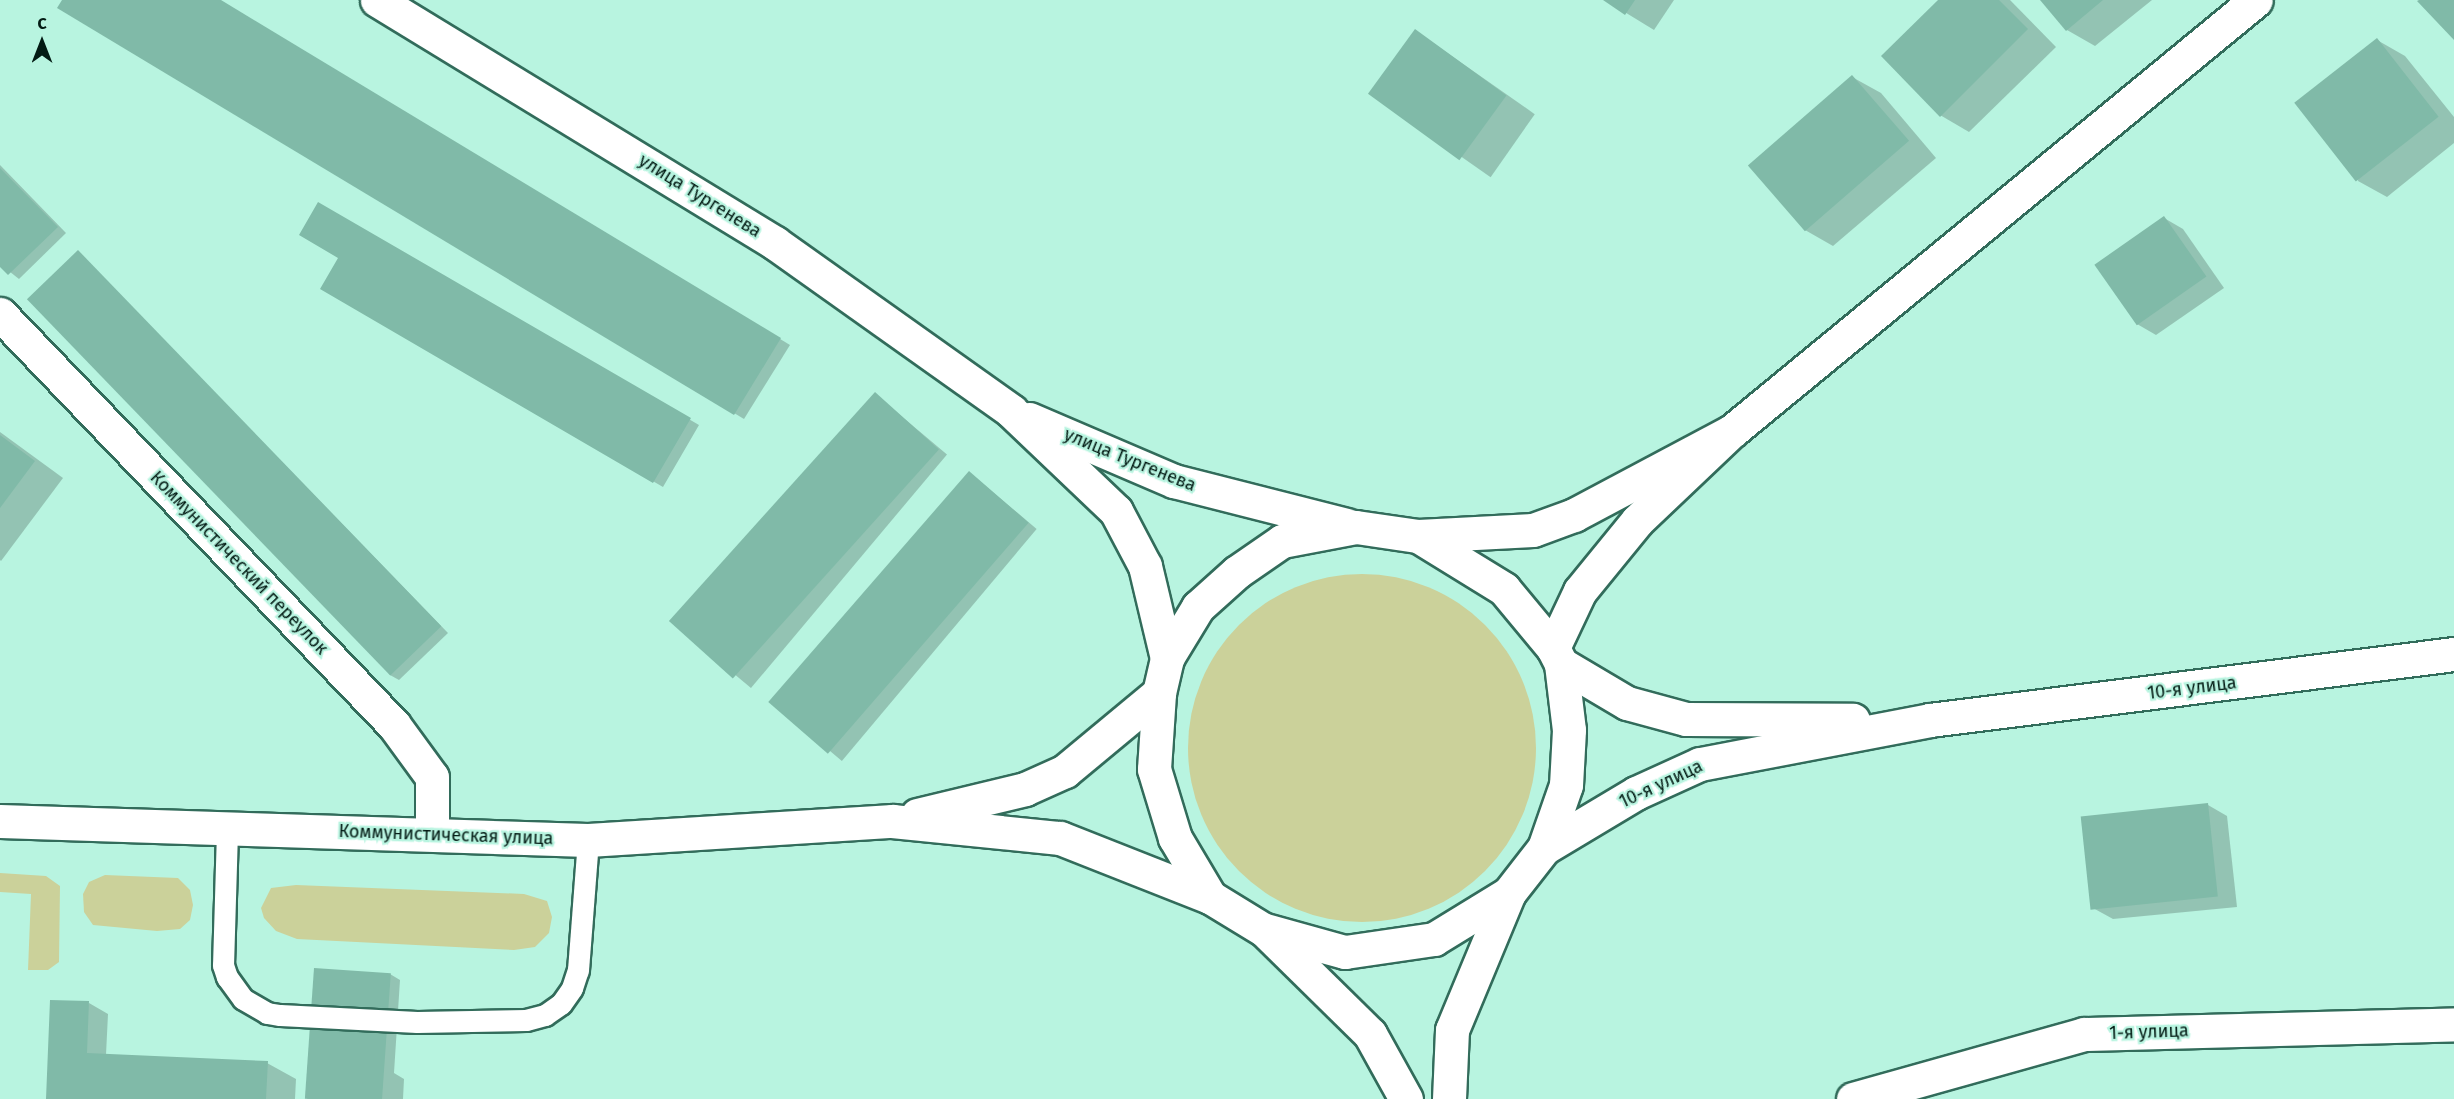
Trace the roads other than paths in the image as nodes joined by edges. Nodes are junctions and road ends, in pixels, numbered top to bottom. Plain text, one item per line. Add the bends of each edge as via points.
1 (377, 0) edge
2 (2256, 0) edge
3 (0, 314) edge
4 (1011, 411) junction
5 (1732, 431) junction
6 (1356, 527) junction
7 (1418, 536) junction
8 (2454, 654) edge
9 (1557, 656) junction
10 (1167, 658) junction
11 (1159, 693) junction
12 (1930, 720) junction
13 (0, 821) edge
14 (892, 821) junction
15 (227, 831) junction
16 (432, 833) junction
17 (588, 840) junction
18 (1544, 848) junction
19 (1509, 894) junction
20 (1210, 897) junction
21 (1264, 930) junction
22 (2454, 1024) edge
23 (1406, 1099) edge
24 (1449, 1099) edge
25 (1853, 1099) edge

1 - 4 street, улица Тургенева via 774,243
2 - 5 street
3 - 16 street, Коммунистический переулок via 394,725 432,777
4 - 6 street, улица Тургенева via 1174,481
4 - 10 street, улица Тургенева via 1116,511 1145,566
5 - 7 street via 1574,515 1533,530
5 - 9 street via 1637,521 1580,591
6 - 7 street
6 - 10 street via 1282,541 1237,572 1198,607
7 - 9 street via 1504,590
8 - 12 street, 10-я улица
9 - 12 street, 10-я улица via 1627,703 1686,719
9 - 18 street via 1569,730 1566,785
10 - 11 street
11 - 14 street, Коммунистическая улица via 1065,771 1025,789
11 - 20 street via 1154,769 1175,838
12 - 18 street, 10-я улица via 1700,764 1636,793
13 - 15 street, Коммунистическая улица
14 - 17 street, Коммунистическая улица
14 - 20 street, Коммунистическая улица via 1060,838
15 - 16 street, Коммунистическая улица
15 - 17 lane via 223,964 243,999 280,1015 417,1022 526,1020 545,1015 561,1004 578,970
16 - 17 street, Коммунистическая улица
18 - 19 street
19 - 21 street via 1434,939 1345,952
19 - 24 street via 1452,1030
20 - 21 street, Коммунистическая улица
21 - 23 street via 1370,1034
22 - 25 street, 1-я улица via 2084,1034

